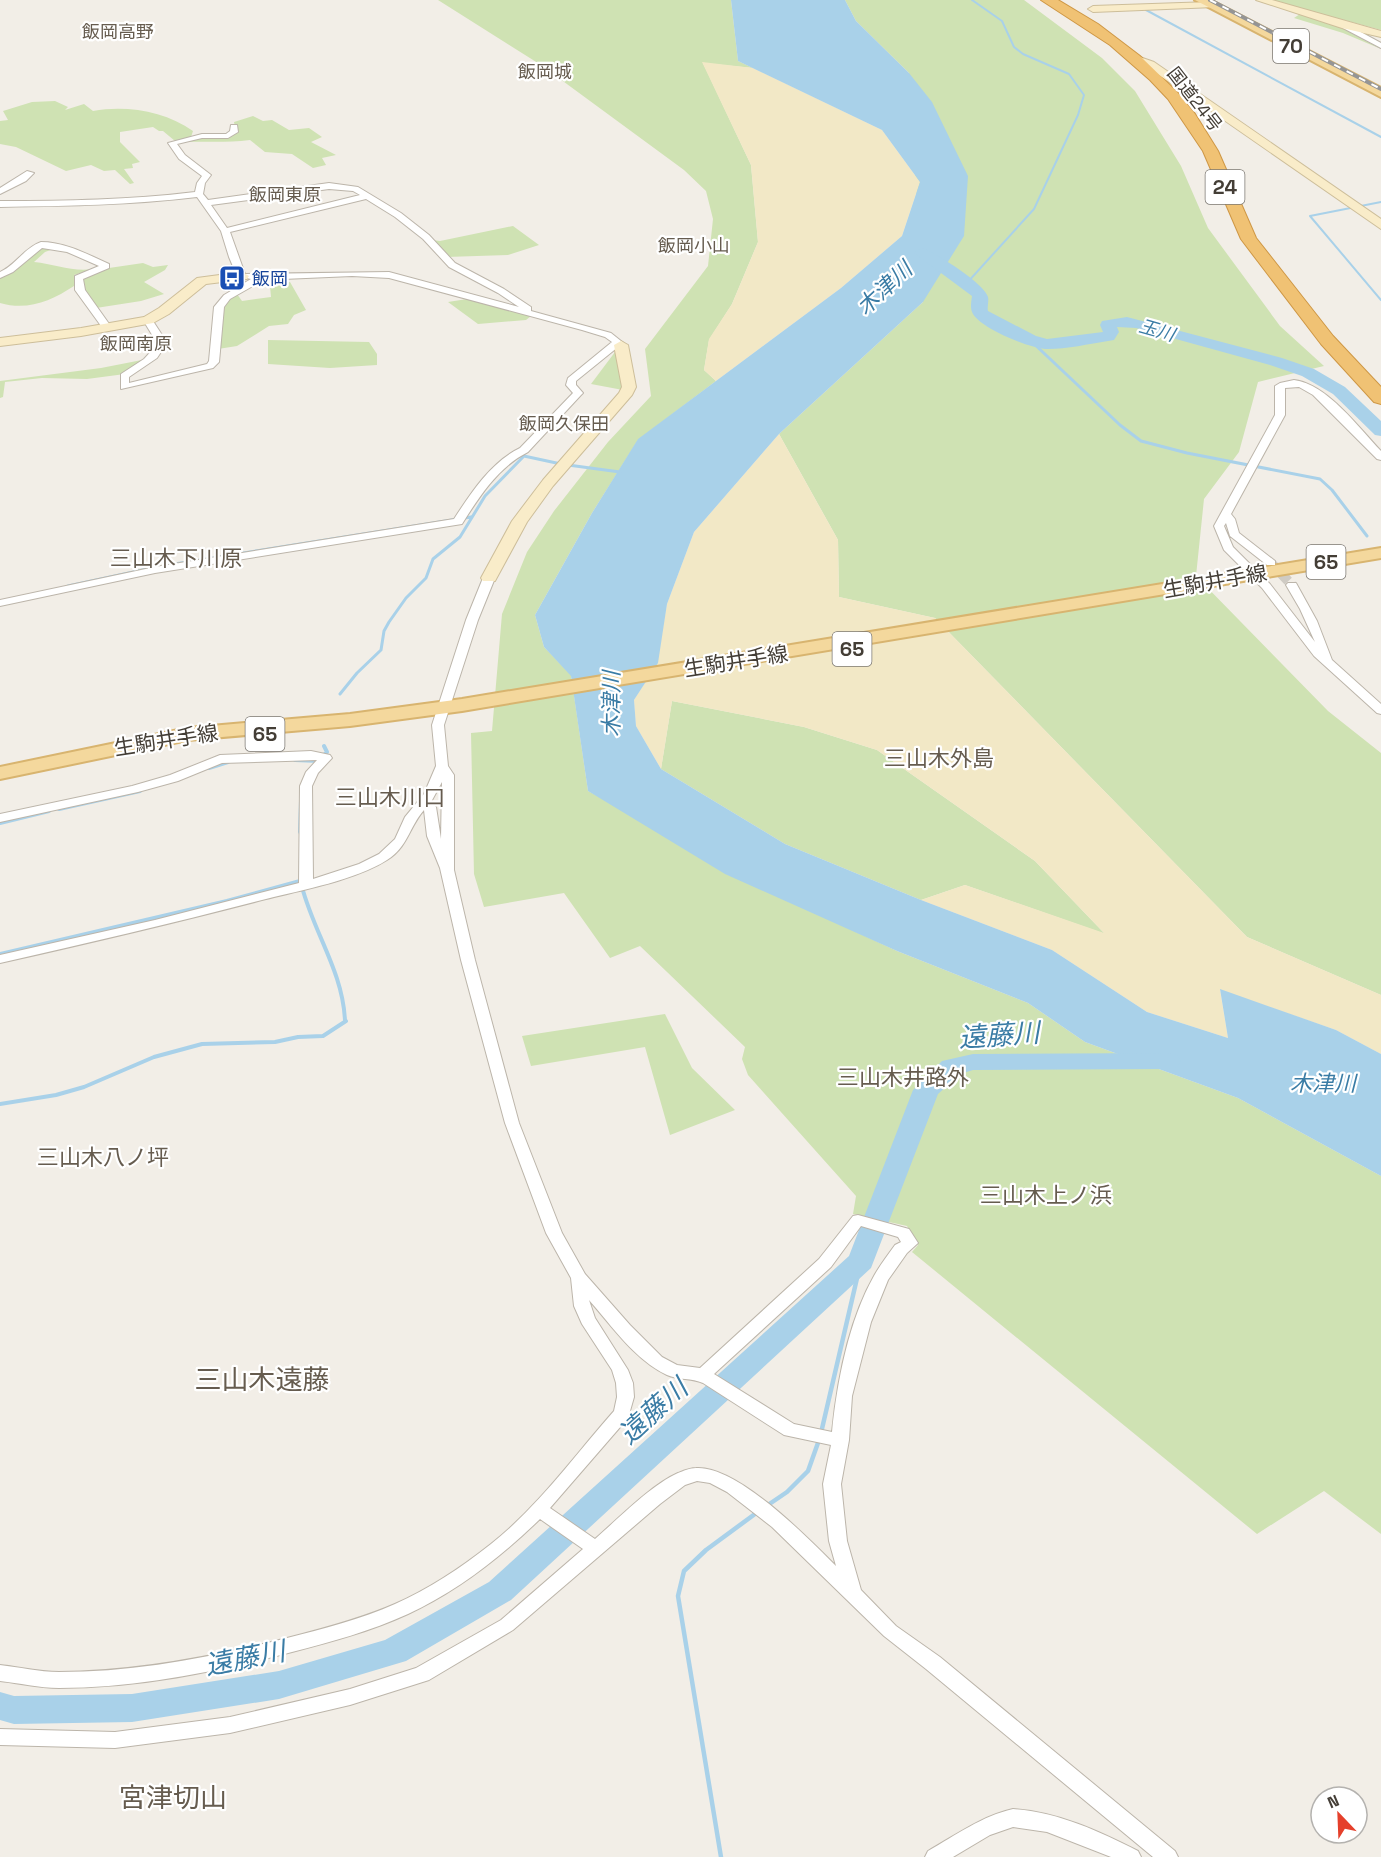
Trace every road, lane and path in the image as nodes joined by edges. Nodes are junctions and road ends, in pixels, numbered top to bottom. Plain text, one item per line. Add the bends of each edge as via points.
1 (1048, 0) edge
2 (1139, 0) edge
3 (1184, 0) edge
4 (1260, 0) edge
5 (1206, 3) edge
6 (1093, 9) junction
7 (1070, 12) junction
8 (1346, 26) junction
9 (1381, 34) edge
10 (1381, 46) edge
11 (1134, 58) junction
12 (1381, 93) edge
13 (234, 127) dead end
14 (30, 173) dead end
15 (0, 191) edge
16 (200, 194) junction
17 (368, 196) junction
18 (207, 203) junction
19 (0, 206) edge
20 (1381, 225) edge
21 (225, 231) junction
22 (0, 275) edge
23 (242, 276) junction
24 (256, 277) junction
25 (529, 313) junction
26 (148, 320) junction
27 (107, 328) junction
28 (0, 342) edge
29 (619, 343) junction
30 (1381, 398) edge
31 (1381, 457) edge
32 (1224, 514) junction
33 (1381, 553) edge
34 (1381, 561) edge
35 (1271, 563) tunnel mouth
36 (489, 578) joint
37 (1249, 580) junction
38 (1292, 585) tunnel mouth
39 (0, 603) edge
40 (1327, 662) junction
41 (1381, 710) edge
42 (452, 711) junction
43 (442, 766) junction
44 (0, 773) edge
45 (423, 803) junction
46 (0, 818) edge
47 (447, 870) junction
48 (306, 885) junction
49 (0, 959) edge
50 (579, 1278) junction
51 (702, 1376) junction
52 (840, 1440) junction
53 (543, 1513) junction
54 (591, 1545) junction
55 (853, 1594) junction
56 (0, 1673) edge
57 (0, 1737) edge
58 (935, 1857) edge
59 (1131, 1857) edge
60 (1168, 1857) edge

1 - 7 highway, 国道24号 / 24
2 - 6 main road
3 - 6 main road
4 - 8 main road
5 - 6 main road
5 - 12 main road, 70
6 - 7 main road
7 - 11 highway, 国道24号 / 24
8 - 9 main road
8 - 10 street
11 - 20 main road via 1150,64
11 - 30 highway, 国道24号 / 24 via 1173,96 1205,140 1249,239 1327,340
13 - 16 street via 228,136 201,136 172,143 182,158 207,176 201,183
14 - 15 street
16 - 18 street
16 - 19 street
17 - 18 street via 351,188 329,186
17 - 21 street
17 - 25 street via 411,225 452,266 512,298
18 - 21 street
21 - 23 street
22 - 27 street via 42,245 60,246 106,266 78,278 80,290
23 - 24 street
23 - 26 main road via 202,281
24 - 25 street via 389,275
24 - 26 street via 219,307 214,362 210,366 124,387 124,376 154,356 161,346
25 - 29 street via 602,333
26 - 27 main road
27 - 28 main road
29 - 36 main road via 629,387 625,395 548,483 520,522
29 - 39 street via 571,380 578,393 524,450 478,490 458,522 155,570
31 - 32 street via 1313,390 1298,383 1285,384 1280,386 1280,415 1240,492
32 - 35 street via 1230,519 1234,534
32 - 37 street via 1220,534
33 - 37 main road, 生駒井手線 / 65
34 - 37 main road, 生駒井手線 / 65
36 - 42 street
37 - 40 street
37 - 42 main road, 生駒井手線 / 65
38 - 40 street via 1299,593
40 - 41 street
42 - 43 street via 438,725
42 - 44 main road, 生駒井手線 / 65 via 348,728 89,753
43 - 45 street
43 - 47 street via 448,775
45 - 47 street via 430,807 433,836
45 - 48 street via 401,841 384,857
46 - 48 street via 134,789 220,759 311,755 326,758 312,772 306,786
47 - 50 street via 512,1123 554,1233
48 - 49 street
50 - 51 street via 656,1360 674,1371
50 - 53 street via 582,1305 621,1372 627,1401 622,1413
51 - 52 street via 790,1430
51 - 52 street via 825,1263 858,1220 903,1233 910,1242 881,1278 863,1322 844,1396
52 - 55 street via 831,1484 838,1541
53 - 54 street
53 - 56 street via 459,1576 402,1609 336,1633 250,1655 112,1678 56,1680
54 - 55 street via 679,1479 712,1475 758,1506
54 - 57 street via 507,1625 422,1674 350,1697 230,1725 115,1740
55 - 60 street via 890,1631
58 - 59 street via 1001,1821 1019,1817 1086,1835

